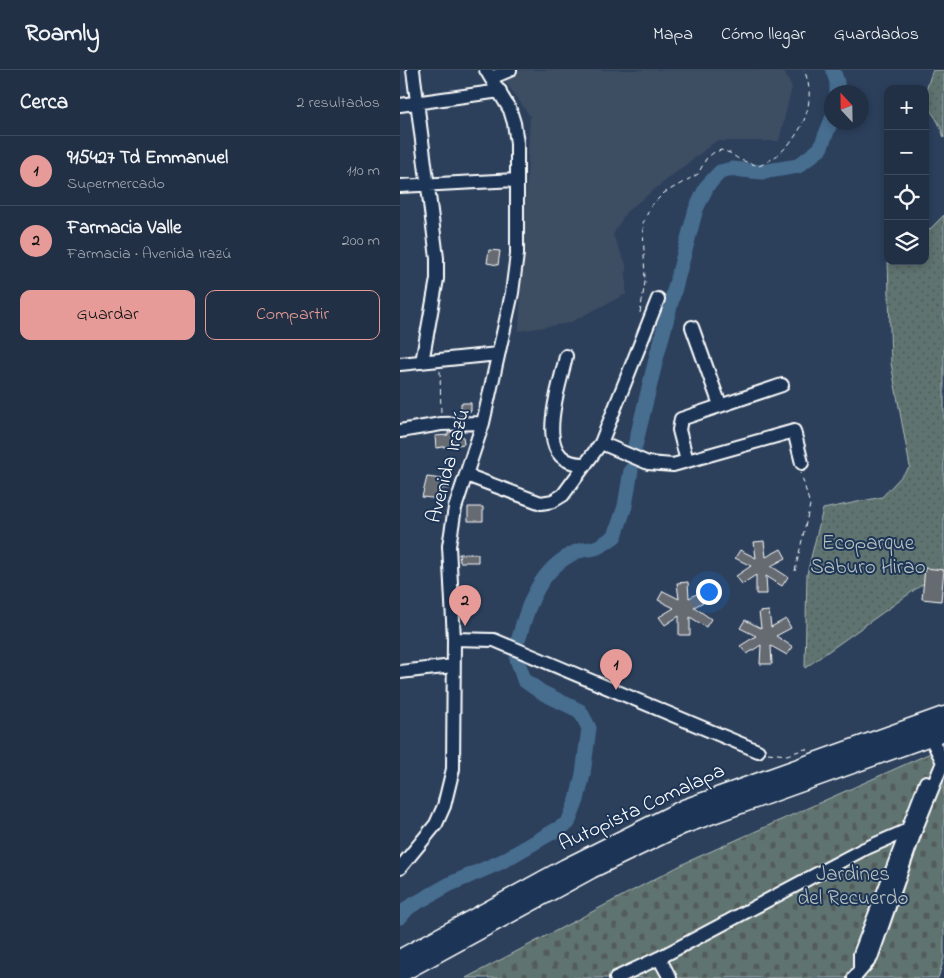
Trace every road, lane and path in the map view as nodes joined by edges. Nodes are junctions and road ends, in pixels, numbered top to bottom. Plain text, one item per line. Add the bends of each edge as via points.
1 (413, 70) edge
2 (510, 70) edge
3 (804, 70) edge
4 (488, 74) edge
5 (500, 91) junction
6 (417, 103) junction
7 (400, 105) edge
8 (517, 180) junction
9 (428, 184) junction
10 (400, 186) edge
11 (658, 298) dead end
12 (640, 319) dead end
13 (692, 327) dead end
14 (498, 354) junction
15 (566, 356) dead end
16 (440, 360) junction
17 (422, 362) junction
18 (400, 364) edge
19 (782, 385) dead end
20 (720, 405) junction
21 (483, 423) junction
22 (441, 424) junction
23 (400, 431) edge
24 (601, 443) junction
25 (687, 462) junction
26 (802, 462) joint
27 (586, 464) junction
28 (466, 476) junction
29 (795, 571) dead end
30 (454, 639) junction
31 (454, 666) junction
32 (400, 672) edge
33 (944, 716) edge
34 (937, 733) edge
35 (758, 751) joint
36 (833, 756) junction
37 (942, 760) edge
38 (911, 828) junction
39 (400, 868) edge
40 (659, 958) junction
41 (400, 959) edge
42 (400, 973) edge
43 (857, 974) edge
44 (616, 978) edge
45 (670, 978) edge

1 - 6 street
2 - 4 street
3 - 12 path via 809,97 801,131 774,160 759,166 721,150 706,159 698,174 664,193 651,206 643,223 645,282
4 - 5 street, Avenida Irazú
5 - 6 street
5 - 8 street, Avenida Irazú via 514,123
6 - 7 street
6 - 9 street
8 - 9 street
8 - 14 street, Avenida Irazú via 517,254
9 - 10 street
9 - 17 street via 437,279
11 - 24 street
13 - 20 street
14 - 16 street
14 - 21 street, Avenida Irazú
15 - 27 street via 550,434 553,447 561,456 572,464
16 - 17 street
16 - 22 path
17 - 18 street
19 - 20 street
20 - 25 street via 681,419 680,430
21 - 22 street
21 - 28 street, Avenida Irazú
22 - 23 street
24 - 25 street via 648,463 668,465
24 - 27 street
25 - 26 street via 794,431
26 - 29 path via 800,469 810,505
27 - 28 street via 563,495 541,503
28 - 30 street, Avenida Irazú via 455,508 449,546
30 - 31 street, Avenida Irazú
30 - 35 street via 494,640
31 - 32 street
31 - 39 street, Avenida Irazú via 455,740 450,785 436,824
33 - 36 highway, Autopista Comalapa
34 - 37 street via 937,749
34 - 42 highway, Autopista Comalapa via 682,825 591,869
35 - 36 path via 786,755 805,749
36 - 41 highway, Autopista Comalapa via 715,796 659,820
37 - 38 street
38 - 40 street via 862,850
38 - 43 street via 860,954
40 - 44 street
40 - 45 street

